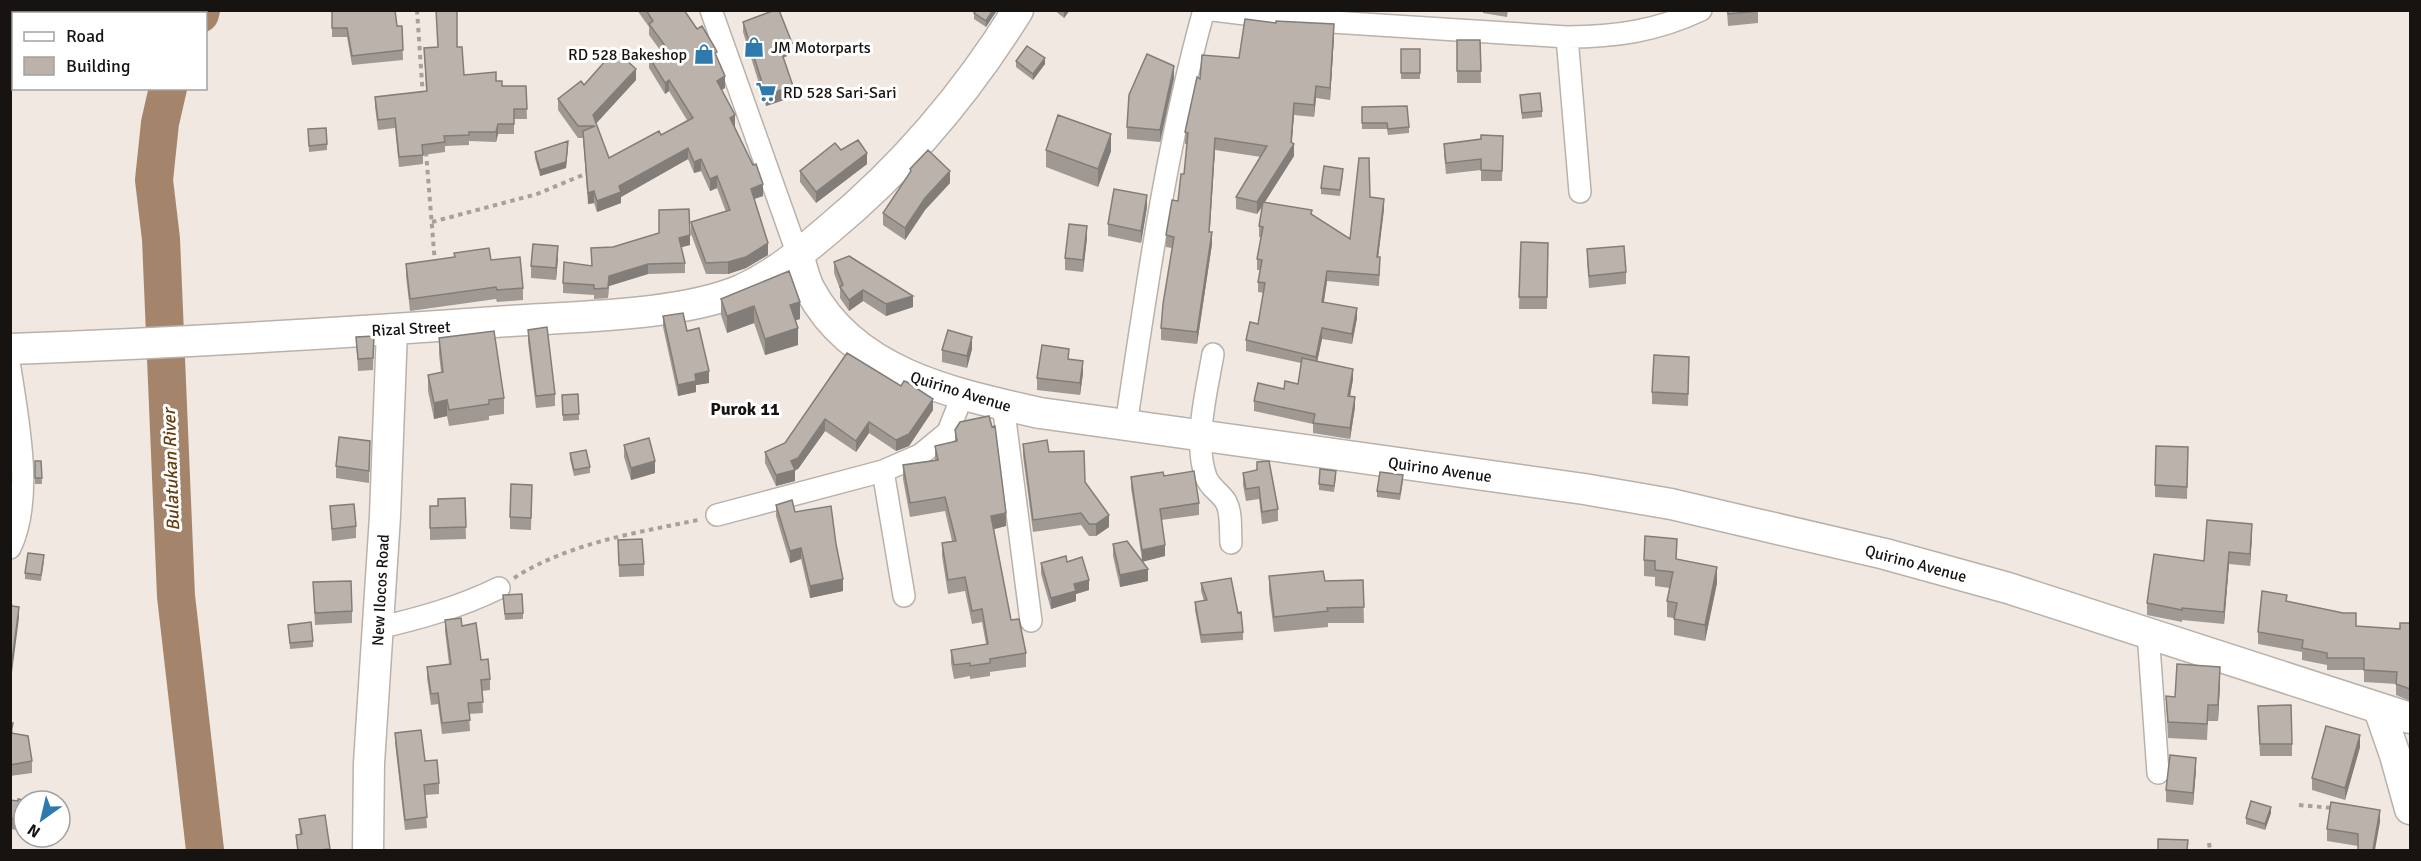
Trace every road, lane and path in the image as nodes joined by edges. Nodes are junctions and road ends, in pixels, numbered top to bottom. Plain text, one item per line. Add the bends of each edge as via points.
1 (417, 10) edge
2 (711, 10) edge
3 (1204, 10) edge
4 (1213, 10) edge
5 (1701, 10) edge
6 (1012, 13) edge
7 (1567, 37) junction
8 (423, 103) edge
9 (426, 150) edge
10 (599, 168) edge
11 (1580, 192) dead end
12 (432, 222) junction
13 (798, 255) junction
14 (435, 268) edge
15 (392, 329) junction
16 (10, 350) edge
17 (1213, 354) dead end
18 (10, 368) edge
19 (963, 394) junction
20 (1002, 405) junction
21 (1126, 425) junction
22 (1200, 435) junction
23 (884, 471) junction
24 (717, 515) joint
25 (1231, 543) dead end
26 (10, 548) edge
27 (499, 588) joint
28 (904, 596) dead end
29 (1030, 621) dead end
30 (378, 628) junction
31 (2148, 632) junction
32 (2379, 709) junction
33 (2410, 718) edge
34 (2158, 773) dead end
35 (2299, 805) dead end
36 (2410, 809) edge
37 (2343, 810) edge
38 (2210, 843) dead end
39 (368, 850) edge
40 (2210, 850) edge

1 - 8 path
2 - 13 street, Quirino Avenue
3 - 21 street via 1173,136
4 - 7 street via 1285,19
5 - 7 street via 1649,30 1608,37
6 - 13 main road, Rizal Street via 956,101 921,142 881,184
7 - 11 street
9 - 12 path
10 - 12 path via 537,194
12 - 14 path
13 - 15 main road, Rizal Street via 740,290 665,308
13 - 19 main road, Quirino Avenue via 809,288 828,318 849,340 884,365
15 - 16 main road, Rizal Street
15 - 30 main road, New Ilocos Road
17 - 22 street
18 - 26 street via 23,483
19 - 20 main road, Quirino Avenue
19 - 23 street via 948,432 938,442
20 - 21 main road, Quirino Avenue
20 - 29 street
21 - 22 main road, Quirino Avenue
22 - 25 street via 1205,477 1225,500
22 - 31 main road, Quirino Avenue via 1671,504 1885,554
23 - 24 street
23 - 28 street
24 - 27 path via 607,539 553,557
27 - 30 street via 427,617
30 - 39 main road, New Ilocos Road
31 - 32 main road, Quirino Avenue
31 - 34 street
32 - 33 main road, Quirino Avenue
32 - 36 main road
35 - 37 path
38 - 40 path

